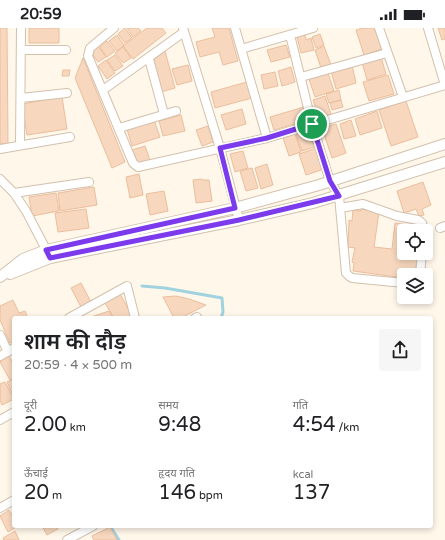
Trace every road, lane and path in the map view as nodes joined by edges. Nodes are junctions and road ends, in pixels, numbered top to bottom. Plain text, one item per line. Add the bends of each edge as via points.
1 (21, 28) edge
2 (114, 28) edge
3 (235, 28) edge
4 (313, 28) edge
5 (378, 28) edge
6 (428, 28) edge
7 (184, 30) edge
8 (290, 35) junction
9 (21, 50) junction
10 (66, 50) dead end
11 (241, 50) junction
12 (387, 53) junction
13 (148, 59) junction
14 (301, 77) junction
15 (445, 85) edge
16 (103, 90) junction
17 (67, 93) dead end
18 (403, 97) junction
19 (21, 98) junction
20 (176, 111) dead end
21 (164, 114) junction
22 (312, 124) junction
23 (119, 128) junction
24 (70, 137) dead end
25 (267, 138) junction
26 (445, 144) edge
27 (20, 145) junction
28 (220, 148) junction
29 (0, 149) edge
30 (445, 162) edge
31 (0, 179) edge
32 (330, 181) junction
33 (89, 182) dead end
34 (14, 193) junction
35 (339, 196) junction
36 (235, 208) junction
37 (340, 208) junction
38 (239, 220) junction
39 (422, 224) edge
40 (114, 240) junction
41 (44, 255) junction
42 (0, 278) edge
43 (397, 283) edge
44 (73, 316) edge
45 (135, 316) edge
46 (0, 335) edge
47 (11, 350) edge
48 (0, 356) edge
49 (12, 413) edge
50 (0, 420) edge
51 (12, 501) edge
52 (0, 508) edge
53 (89, 528) edge
54 (67, 540) edge

1 - 9 street
2 - 16 street via 88,51
3 - 11 street
4 - 8 street
5 - 12 street
6 - 15 street
7 - 13 street
7 - 28 street
8 - 11 street
8 - 14 street
9 - 10 street
9 - 19 street
11 - 25 street
12 - 14 street
12 - 18 street
13 - 16 street
13 - 21 street
14 - 22 street
15 - 18 street
16 - 23 street
17 - 19 street
18 - 22 street
19 - 27 street
20 - 21 street
21 - 23 street
22 - 25 street
22 - 32 street
23 - 28 street via 133,163 138,167
24 - 27 street
25 - 28 street
26 - 32 street
27 - 29 street
28 - 36 street
30 - 35 street
31 - 34 street
32 - 35 street
32 - 36 street
33 - 34 street
34 - 41 street via 29,217
35 - 37 street
35 - 38 street
36 - 38 street
36 - 40 street via 126,232
37 - 39 street via 363,204 397,216 418,220
37 - 43 street via 348,276
38 - 40 street via 132,241
40 - 41 street
41 - 42 street via 24,263
44 - 45 street via 127,286
46 - 47 street
47 - 48 street
49 - 50 street
51 - 52 street
53 - 54 street

